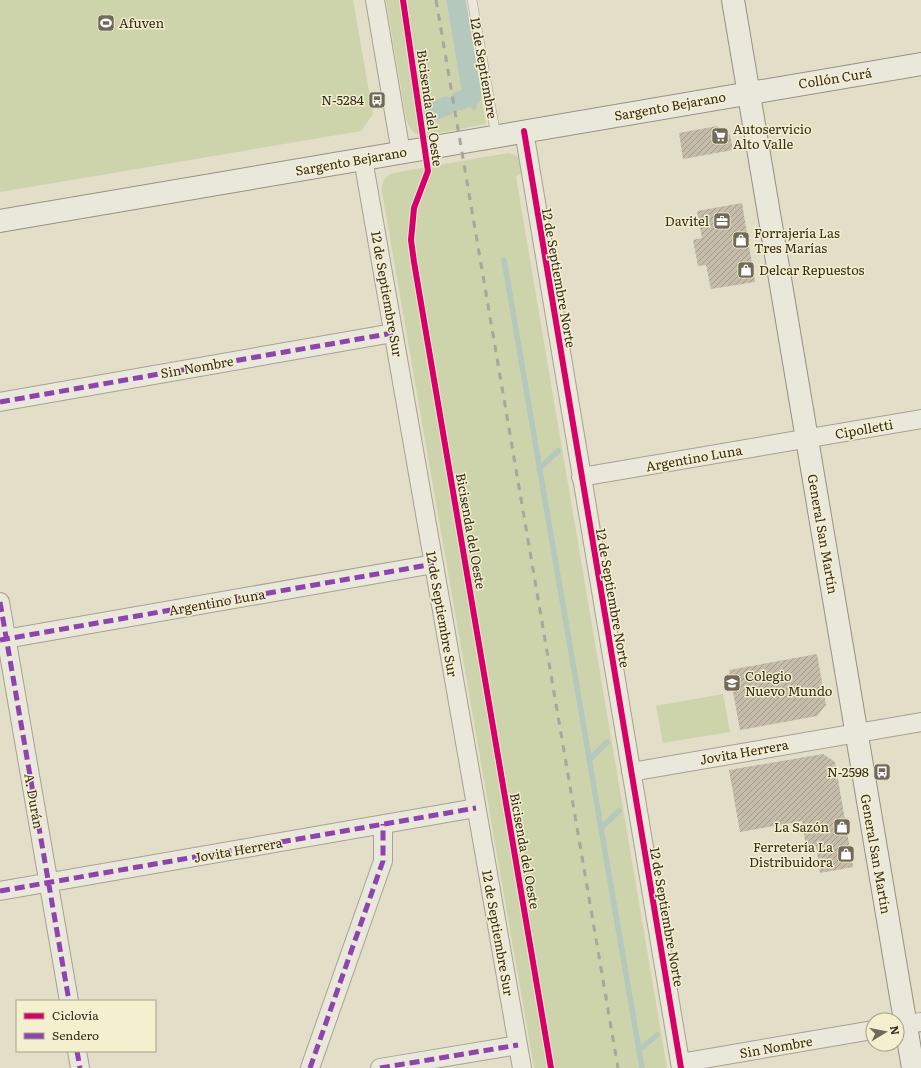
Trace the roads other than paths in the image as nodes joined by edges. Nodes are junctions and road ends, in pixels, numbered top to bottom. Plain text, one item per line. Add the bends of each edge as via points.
1 (375, 0) edge
2 (472, 0) edge
3 (733, 0) edge
4 (921, 64) edge
5 (748, 93) junction
6 (524, 131) junction
7 (496, 136) junction
8 (401, 153) junction
9 (363, 159) junction
10 (0, 221) edge
11 (394, 333) junction
12 (0, 402) edge
13 (921, 419) edge
14 (807, 438) junction
15 (582, 477) junction
16 (434, 564) junction
17 (0, 602) edge
18 (3, 639) edge
19 (921, 722) edge
20 (856, 733) junction
21 (631, 772) junction
22 (476, 808) junction
23 (383, 824) junction
24 (48, 883) junction
25 (0, 891) edge
26 (69, 1000) edge
27 (908, 1024) edge
28 (865, 1031) edge
29 (518, 1044) junction
30 (78, 1052) edge
31 (680, 1066) edge
32 (80, 1068) edge
33 (310, 1068) edge
34 (380, 1068) edge
35 (522, 1068) edge
36 (913, 1068) edge

1 - 8 street
2 - 7 lane, 12 de Septiembre
3 - 5 main road, General San Martín
4 - 5 main road, Collón Curá
5 - 6 main road, Sargento Bejarano
5 - 14 main road, General San Martín
6 - 7 main road, Sargento Bejarano
6 - 15 street, 12 de Septiembre Norte
7 - 8 main road, Sargento Bejarano
8 - 9 main road, Sargento Bejarano
9 - 10 main road, Sargento Bejarano
9 - 11 street, 12 de Septiembre Sur
11 - 12 street, Sin Nombre
11 - 16 street, 12 de Septiembre Sur
13 - 14 street, Cipolletti
14 - 15 street, Argentino Luna
14 - 20 main road, General San Martín
15 - 21 street, 12 de Septiembre Norte
16 - 18 street, Argentino Luna
16 - 22 street, 12 de Septiembre Sur
17 - 18 street, A. Durán
18 - 24 street, A. Durán
19 - 20 street, Jovita Herrera
20 - 21 street, Jovita Herrera
20 - 27 main road, General San Martín
21 - 31 street, 12 de Septiembre Norte
22 - 23 street, Jovita Herrera
22 - 29 street, 12 de Septiembre Sur
23 - 24 street, Jovita Herrera
23 - 33 street via 384,851 381,866
24 - 25 street, Jovita Herrera
24 - 26 street, A. Durán
27 - 36 main road, General San Martín
28 - 31 street, Sin Nombre
29 - 34 street
29 - 35 street, 12 de Septiembre Sur
30 - 32 street

